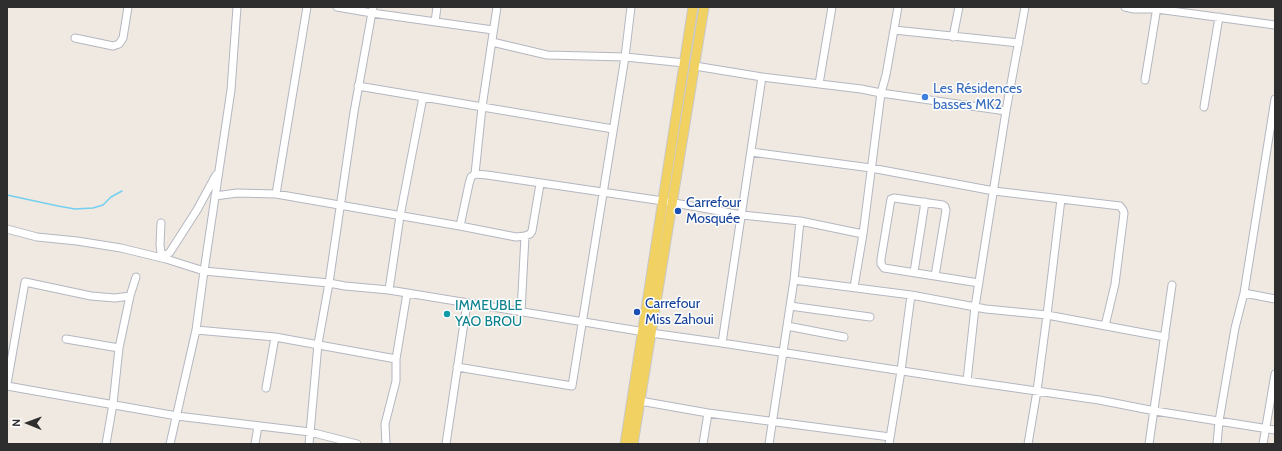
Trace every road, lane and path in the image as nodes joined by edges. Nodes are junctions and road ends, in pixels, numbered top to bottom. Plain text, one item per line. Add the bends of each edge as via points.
1 (128, 7) edge
2 (237, 7) edge
3 (307, 7) edge
4 (337, 7) edge
5 (437, 7) edge
6 (497, 7) edge
7 (631, 7) edge
8 (694, 7) edge
9 (704, 7) edge
10 (832, 7) edge
11 (898, 7) edge
12 (959, 7) edge
13 (1025, 7) edge
14 (1126, 7) edge
15 (1157, 8) edge
16 (372, 10) edge
17 (1219, 17) junction
18 (435, 22) junction
19 (1275, 25) edge
20 (493, 30) junction
21 (894, 30) junction
22 (954, 37) junction
23 (75, 38) dead end
24 (492, 42) junction
25 (1019, 43) junction
26 (625, 57) junction
27 (685, 63) junction
28 (694, 66) junction
29 (762, 77) junction
30 (1145, 80) dead end
31 (819, 84) junction
32 (358, 86) junction
33 (882, 93) junction
34 (423, 97) junction
35 (1275, 99) edge
36 (482, 107) junction
37 (1204, 107) dead end
38 (1006, 111) junction
39 (613, 129) junction
40 (751, 152) junction
41 (872, 168) junction
42 (218, 172) junction
43 (475, 174) junction
44 (540, 184) junction
45 (994, 191) junction
46 (602, 192) junction
47 (276, 194) junction
48 (215, 196) junction
49 (1061, 199) junction
50 (668, 202) junction
51 (925, 202) junction
52 (340, 205) junction
53 (742, 215) junction
54 (400, 216) junction
55 (800, 222) junction
56 (161, 223) dead end
57 (460, 226) junction
58 (7, 229) edge
59 (863, 234) junction
60 (525, 236) junction
61 (166, 257) junction
62 (204, 271) junction
63 (914, 272) junction
64 (136, 276) dead end
65 (935, 276) junction
66 (794, 280) junction
67 (979, 282) junction
68 (329, 283) junction
69 (1172, 284) dead end
70 (854, 287) junction
71 (389, 290) junction
72 (407, 293) junction
73 (1244, 293) junction
74 (911, 295) junction
75 (130, 296) junction
76 (1275, 299) edge
77 (467, 303) junction
78 (790, 306) junction
79 (975, 308) junction
80 (521, 312) junction
81 (1047, 316) junction
82 (870, 317) dead end
83 (583, 322) junction
84 (787, 326) junction
85 (1105, 326) junction
86 (196, 330) junction
87 (647, 333) junction
88 (1165, 336) junction
89 (275, 337) junction
90 (844, 337) dead end
91 (66, 339) dead end
92 (722, 343) junction
93 (318, 344) junction
94 (119, 348) junction
95 (783, 352) junction
96 (396, 359) junction
97 (457, 367) junction
98 (901, 371) junction
99 (1275, 374) edge
100 (967, 381) junction
101 (7, 385) edge
102 (266, 388) dead end
103 (1037, 391) junction
104 (640, 401) junction
105 (113, 404) junction
106 (1155, 411) junction
107 (708, 413) junction
108 (177, 416) junction
109 (1219, 421) junction
110 (772, 422) junction
111 (258, 426) junction
112 (1266, 429) junction
113 (1275, 430) edge
114 (310, 432) junction
115 (890, 440) edge
116 (106, 444) edge
117 (170, 444) edge
118 (255, 444) edge
119 (309, 444) edge
120 (357, 444) edge
121 (386, 444) edge
122 (446, 444) edge
123 (625, 444) edge
124 (633, 444) edge
125 (703, 444) edge
126 (769, 444) edge
127 (1028, 444) edge
128 (1149, 444) edge
129 (1217, 444) edge
130 (1263, 444) edge

1 - 23 street via 123,38 119,44 113,46
2 - 42 street via 231,90
3 - 47 street
4 - 16 street
5 - 18 street
6 - 20 street
7 - 26 street
8 - 27 main road
9 - 28 main road
10 - 31 street
11 - 21 street
12 - 22 street
13 - 25 street
14 - 15 street
15 - 17 street
15 - 30 street
16 - 18 street
16 - 32 street
17 - 19 street
17 - 37 street
18 - 20 street
20 - 24 street
21 - 22 street
21 - 33 street
22 - 25 street
24 - 26 street via 547,55
24 - 36 street
25 - 38 street
26 - 27 street
26 - 39 street
27 - 50 main road
28 - 29 street
28 - 50 main road
29 - 31 street
29 - 40 street
31 - 33 street
32 - 34 street
32 - 52 street
33 - 38 street
33 - 41 street
34 - 36 street
34 - 54 street
35 - 73 street
36 - 39 street
36 - 43 street
38 - 45 street
39 - 46 street
40 - 41 street
40 - 53 street
41 - 45 street
41 - 59 street
42 - 48 street
42 - 61 street
43 - 44 street
43 - 57 street via 471,177
44 - 46 street
44 - 60 street via 532,231
45 - 49 street
45 - 67 street
46 - 50 street
46 - 83 street
47 - 48 street
47 - 52 street
48 - 62 street
49 - 81 street
49 - 85 street via 1120,206 1123,210 1115,284
50 - 53 street
50 - 87 main road
51 - 63 street
51 - 63 street via 891,199 883,245 881,264 884,268
51 - 65 street via 943,205 946,210
52 - 54 street
52 - 68 street
53 - 55 street
53 - 92 street
54 - 57 street
54 - 71 street
55 - 59 street
55 - 66 street
56 - 61 street via 160,245
57 - 60 street via 516,237
58 - 61 street via 37,237 77,241
59 - 70 street
60 - 80 street
61 - 62 street
62 - 68 street
62 - 86 street
63 - 65 street
64 - 75 street
65 - 67 street
66 - 70 street
66 - 78 street
67 - 79 street
68 - 71 street
68 - 93 street
69 - 88 street
70 - 74 street
71 - 72 street
72 - 77 street
72 - 96 street
73 - 76 street
73 - 109 street via 1235,328
74 - 79 street
74 - 98 street
75 - 94 street
75 - 101 street via 102,298 25,282
77 - 80 street
77 - 97 street
78 - 82 street
78 - 84 street
79 - 81 street
79 - 100 street
80 - 83 street
81 - 85 street
81 - 103 street
83 - 87 street
83 - 97 street via 572,386
84 - 90 street
84 - 95 street
85 - 88 street
86 - 89 street
86 - 108 street
87 - 92 street
87 - 104 main road
87 - 123 main road
88 - 106 street
89 - 93 street
89 - 102 street
91 - 94 street
92 - 95 street
93 - 96 street
93 - 114 street
94 - 105 street
95 - 98 street
95 - 110 street
96 - 121 street via 396,381 385,424
97 - 122 street
98 - 100 street
98 - 115 street
99 - 112 street
100 - 103 street
101 - 105 street
103 - 106 street
103 - 127 street
104 - 107 street
104 - 124 main road
105 - 108 street
105 - 116 street
106 - 109 street
106 - 128 street
107 - 110 street
107 - 125 street
108 - 111 street
108 - 117 street
109 - 112 street
109 - 129 street
110 - 115 street
110 - 126 street
111 - 114 street
111 - 118 street
112 - 113 street
112 - 130 street
114 - 119 street
114 - 120 street

